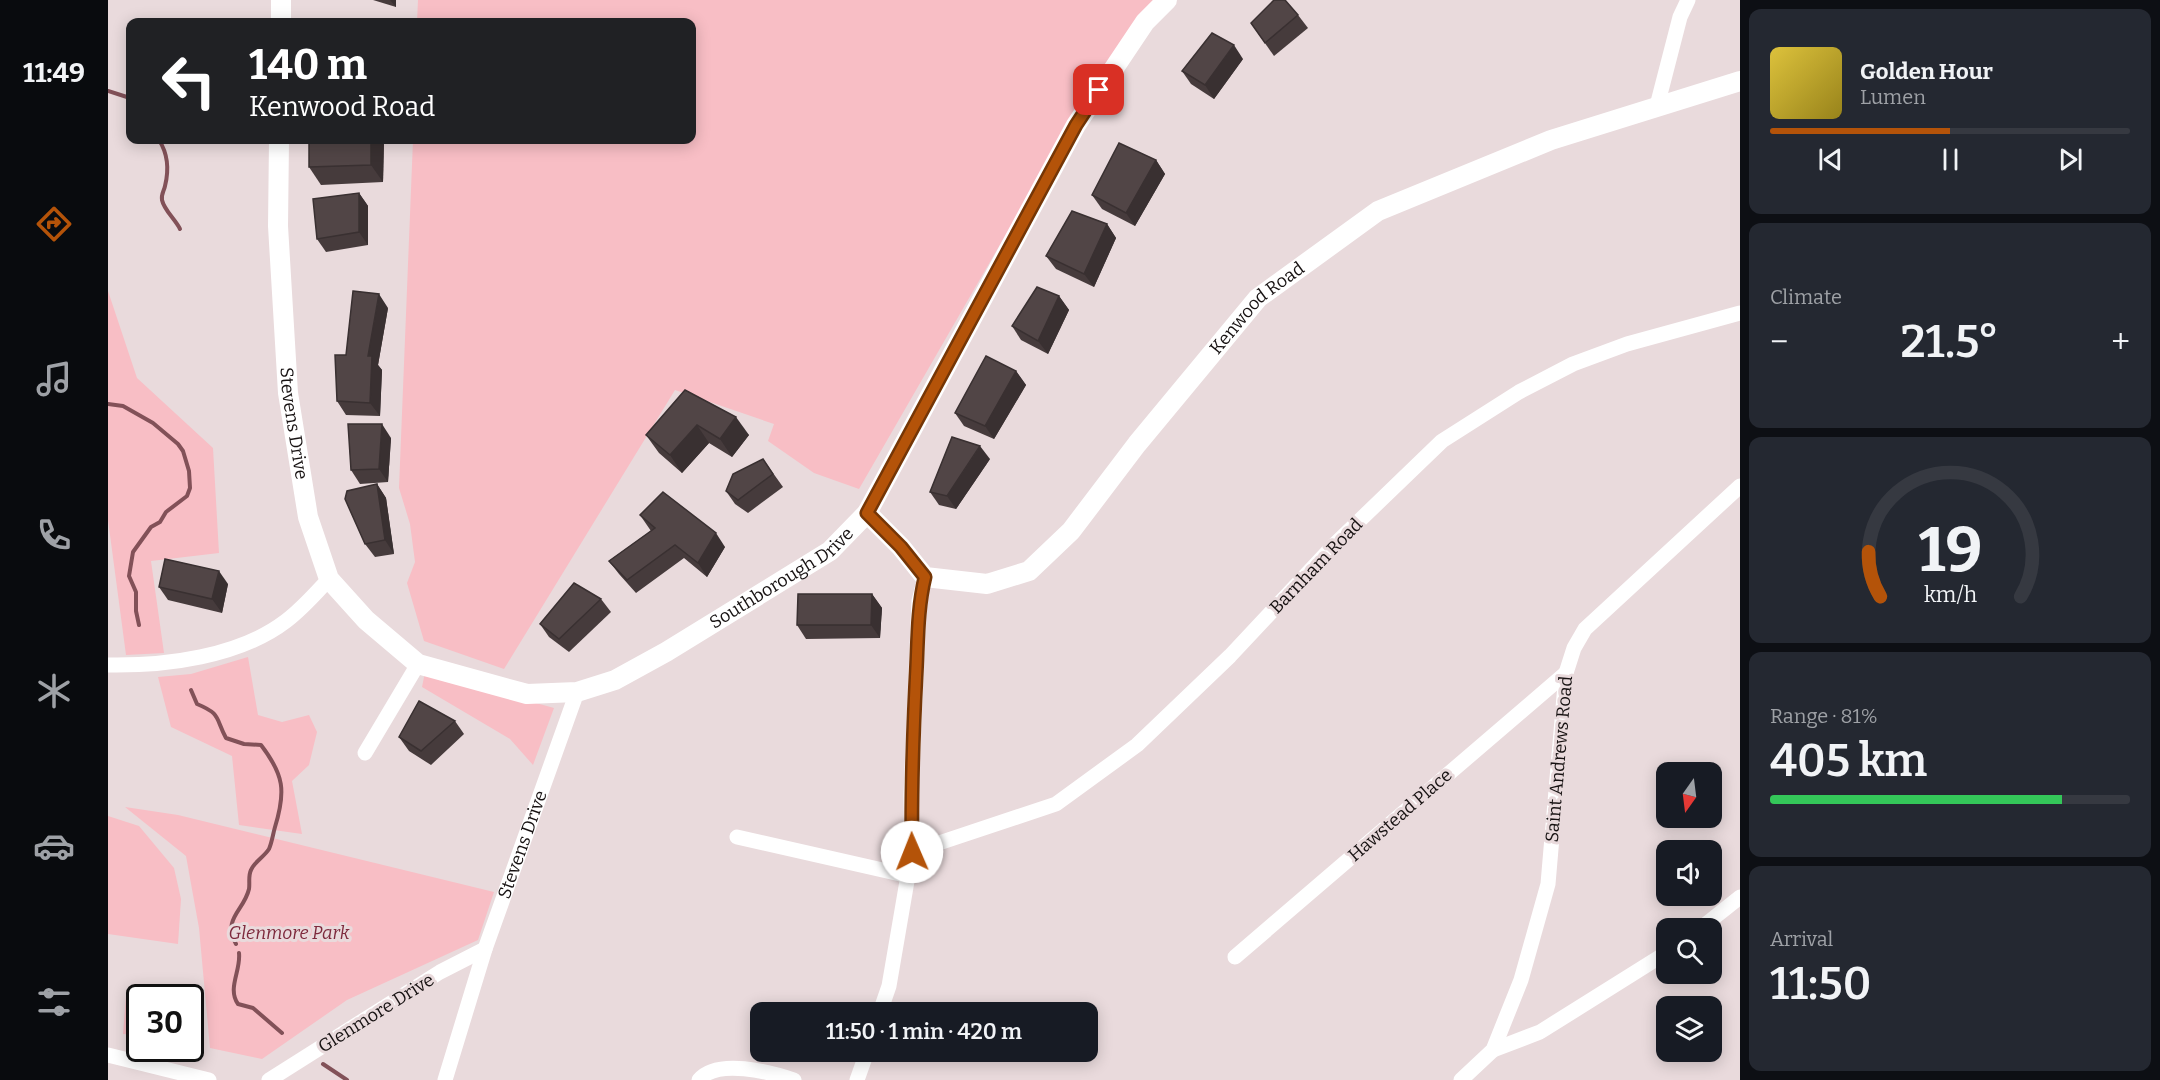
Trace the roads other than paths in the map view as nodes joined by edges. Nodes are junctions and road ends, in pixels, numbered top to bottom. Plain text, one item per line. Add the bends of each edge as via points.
1 (281, 0) edge
2 (1167, 0) edge
3 (1688, 0) edge
4 (281, 18) edge
5 (1740, 81) edge
6 (1657, 106) junction
7 (279, 144) edge
8 (1740, 313) edge
9 (1740, 486) edge
10 (867, 513) junction
11 (925, 577) junction
12 (329, 579) junction
13 (418, 664) junction
14 (108, 665) edge
15 (1566, 673) junction
16 (577, 692) junction
17 (365, 753) dead end
18 (737, 837) dead end
19 (912, 852) junction
20 (909, 876) junction
21 (1740, 897) edge
22 (1714, 918) edge
23 (485, 949) junction
24 (1235, 957) dead end
25 (1656, 959) edge
26 (883, 1002) edge
27 (1493, 1050) junction
28 (108, 1055) edge
29 (863, 1062) edge
30 (209, 1080) edge
31 (269, 1080) edge
32 (445, 1080) edge
33 (699, 1080) edge
34 (794, 1080) edge
35 (857, 1080) edge
36 (1461, 1080) edge

1 - 4 street
2 - 10 street, Southborough Drive via 1145,22 1076,125
3 - 6 street
5 - 6 street, Kenwood Road
6 - 11 street, Kenwood Road via 1551,140 1378,211 1258,298 1071,531 1029,571 987,584
7 - 12 street, Stevens Drive via 278,226 288,393 308,517
8 - 19 street, Barnham Road via 1627,344 1573,364 1519,392 1442,441 1332,547 1230,656 1130,751 1056,804
9 - 15 street, Saint Andrews Road via 1585,629
10 - 11 street
10 - 16 street, Southborough Drive via 830,551 666,652 615,680
11 - 19 street via 919,612
12 - 13 street, Stevens Drive via 366,620
12 - 14 street via 284,622 211,656 143,666
13 - 16 street, Stevens Drive via 527,694
13 - 17 street
15 - 24 street, Hawstead Place
15 - 27 street, Saint Andrews Road via 1548,884 1521,980
16 - 23 street, Stevens Drive
18 - 20 street
19 - 20 street
20 - 26 street
21 - 22 street
23 - 31 street, Glenmore Drive via 440,972
23 - 32 street, Stevens Drive
25 - 27 street via 1540,1032
27 - 36 street, Saint Andrews Road
28 - 30 street
29 - 35 street
33 - 34 street via 712,1070 727,1068

